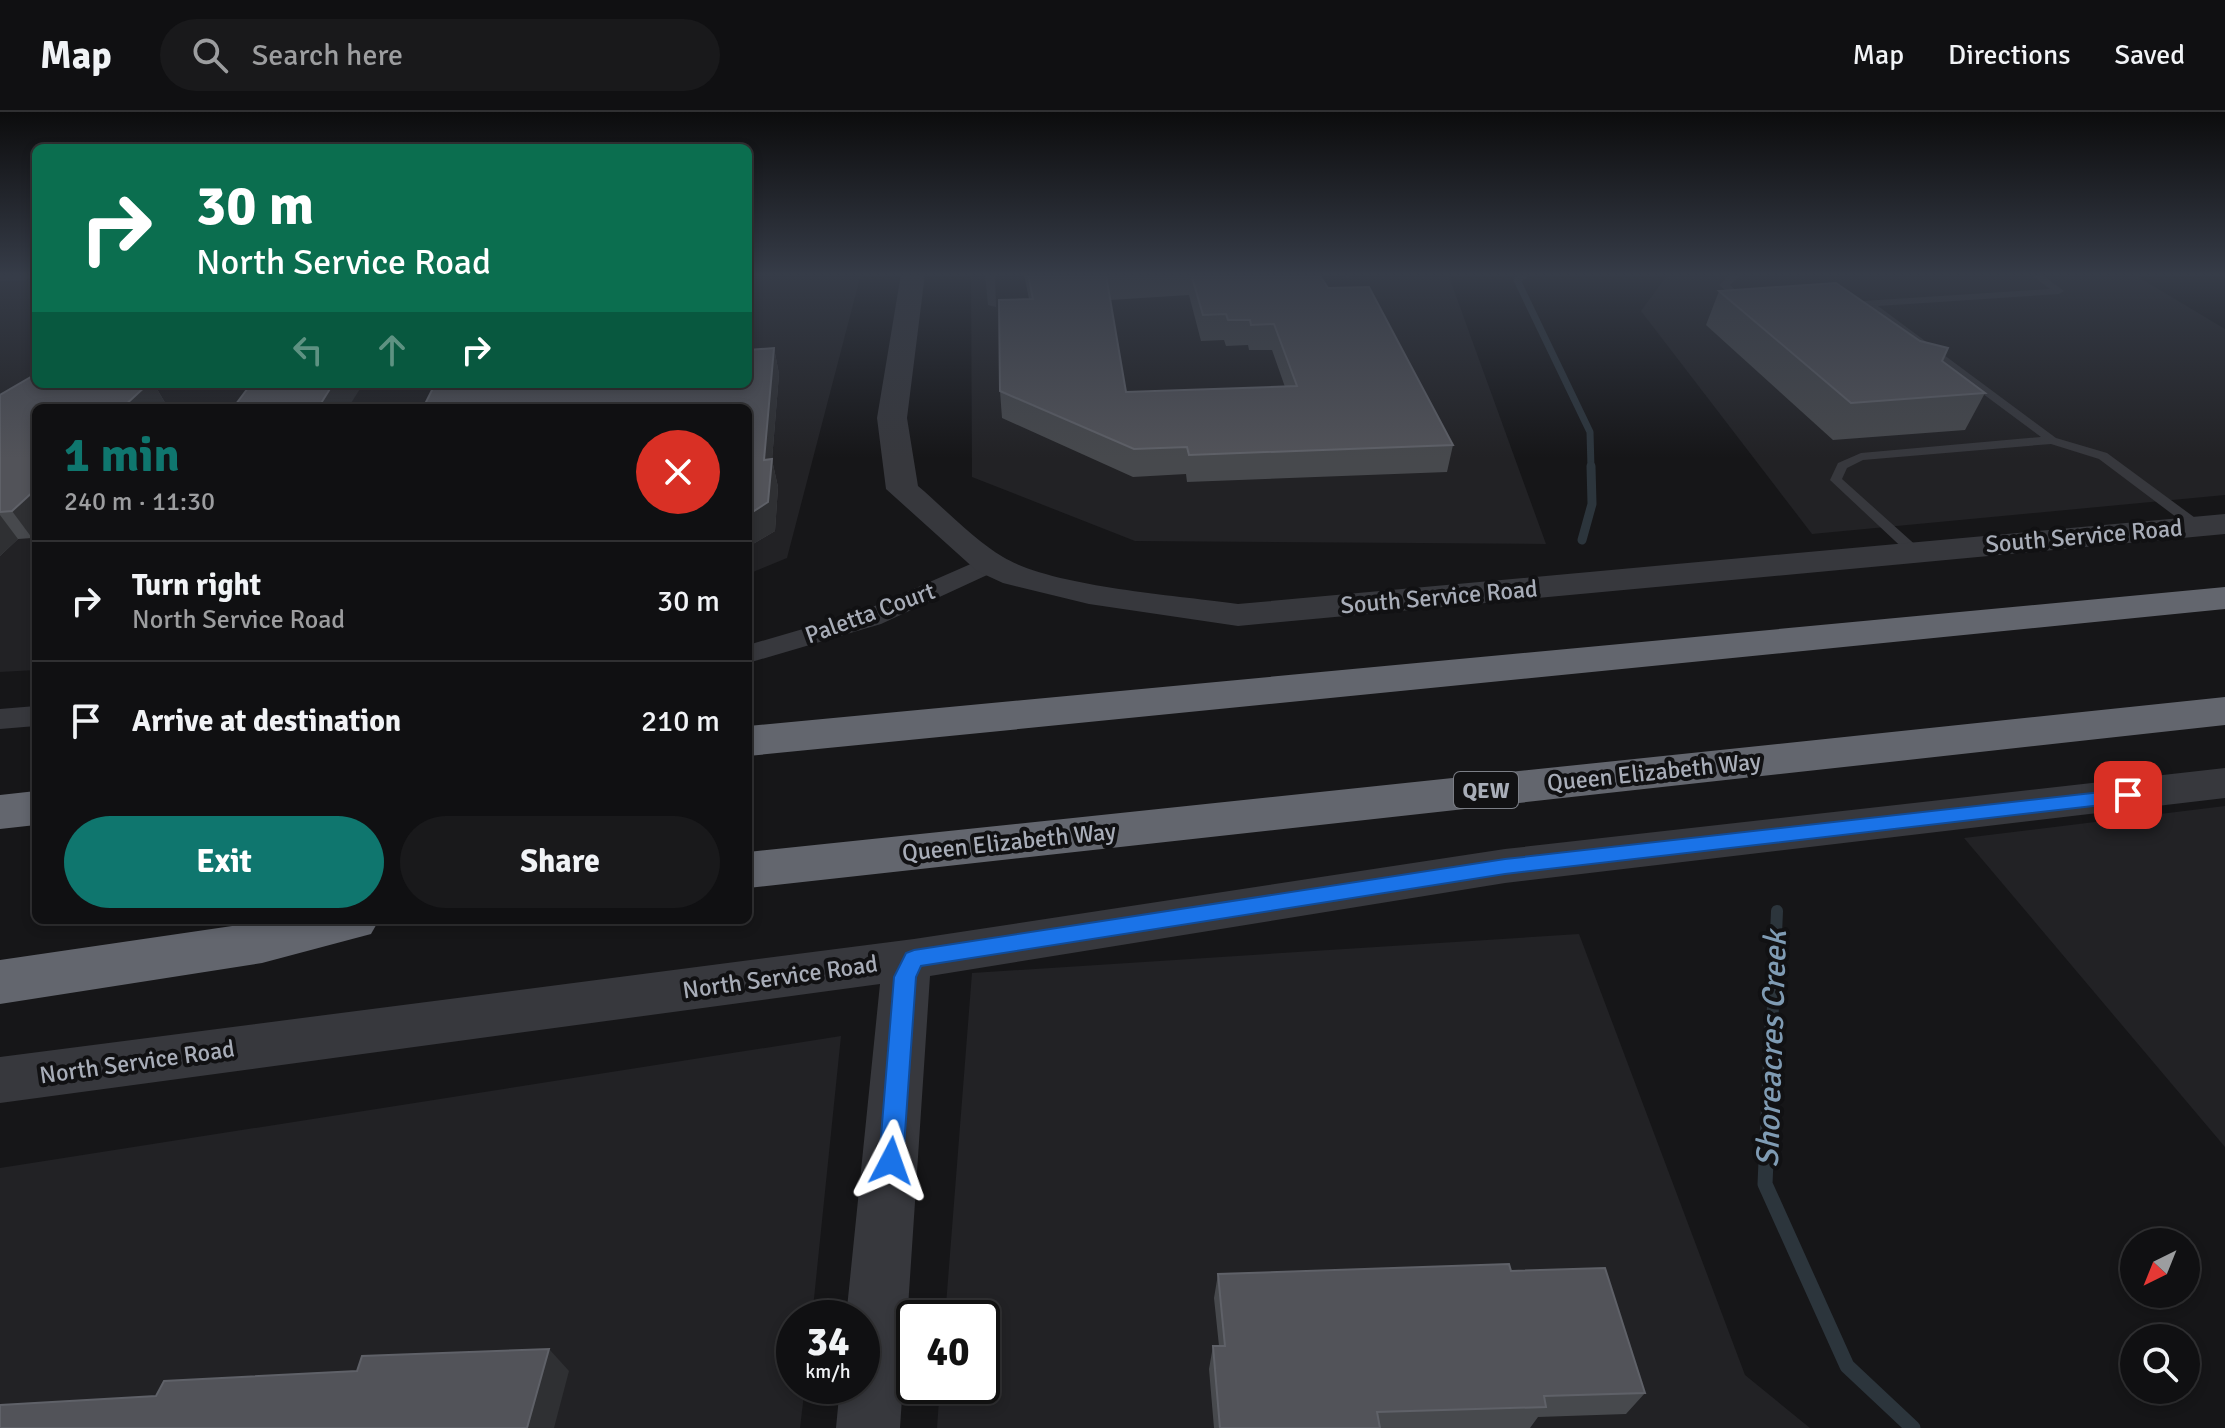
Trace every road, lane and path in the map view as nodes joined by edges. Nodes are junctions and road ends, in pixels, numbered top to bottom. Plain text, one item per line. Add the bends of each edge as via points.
1 (904, 335) edge
2 (1911, 335) edge
3 (2052, 440) junction
4 (2211, 525) edge
5 (1915, 552) junction
6 (989, 564) junction
7 (2225, 598) edge
8 (752, 653) edge
9 (2225, 711) edge
10 (32, 716) edge
11 (0, 719) edge
12 (752, 741) edge
13 (2225, 783) edge
14 (32, 808) edge
15 (0, 812) edge
16 (752, 870) edge
17 (246, 924) edge
18 (338, 924) edge
19 (0, 951) edge
20 (914, 959) junction
21 (0, 982) edge
22 (0, 1080) edge
23 (868, 1428) edge

1 - 6 street, South Service Road via 892,418 902,489
2 - 3 lane
3 - 4 lane via 2103,456
3 - 5 lane via 1861,457 1842,466 1836,480
4 - 5 street, South Service Road
5 - 6 street, South Service Road via 1238,615 1089,593 1015,576
6 - 8 street, Paletta Court via 871,618
7 - 12 highway
9 - 16 highway, Queen Elizabeth Way / QEW
10 - 11 street
13 - 20 street, North Service Road via 1505,866
14 - 15 highway
17 - 19 highway
18 - 21 highway via 262,943
20 - 22 street, North Service Road
20 - 23 street via 905,977

